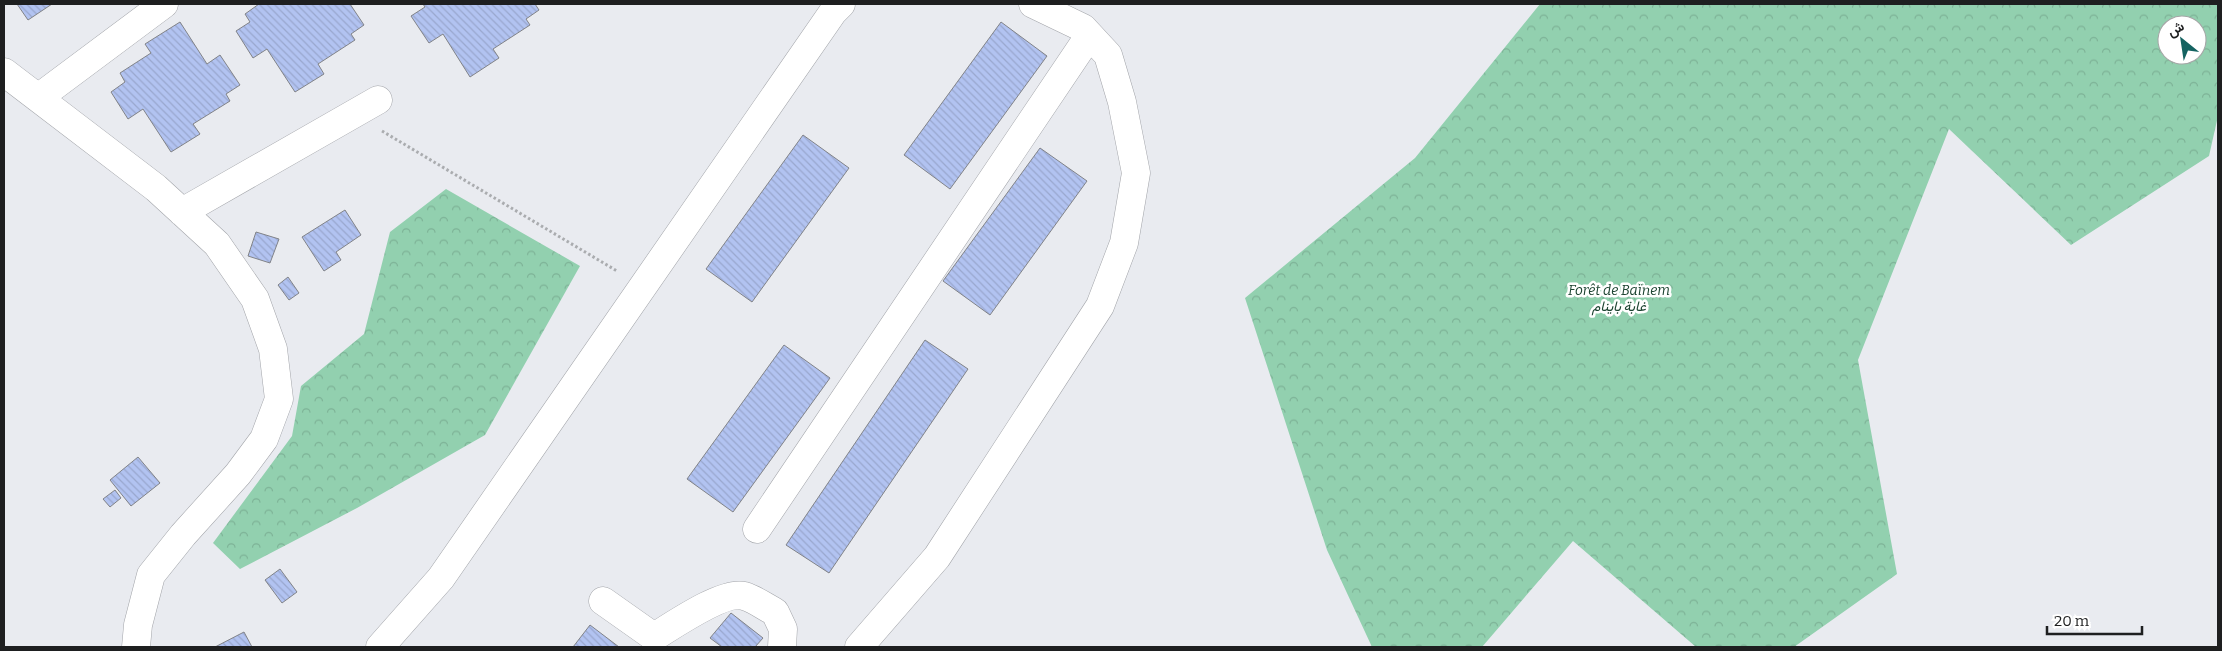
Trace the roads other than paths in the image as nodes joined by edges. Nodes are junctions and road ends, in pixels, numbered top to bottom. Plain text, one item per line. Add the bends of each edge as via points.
1 (164, 4) edge
2 (841, 4) edge
3 (1033, 4) edge
4 (1089, 36) junction
5 (4, 72) edge
6 (38, 98) junction
7 (378, 100) dead end
8 (182, 212) junction
9 (756, 529) dead end
10 (604, 601) dead end
11 (136, 647) edge
12 (380, 647) edge
13 (782, 647) edge
14 (859, 647) edge

1 - 6 street
2 - 12 street via 441,578
3 - 4 street via 1083,28
4 - 9 street
4 - 14 street via 1108,55 1122,102 1136,173 1124,243 1100,306 937,557
5 - 6 street
6 - 8 street via 156,188
7 - 8 street
8 - 11 street via 218,244 255,300 273,349 279,399 264,439 151,576 138,625
10 - 13 street via 654,637 709,604 743,596 775,612 783,629

